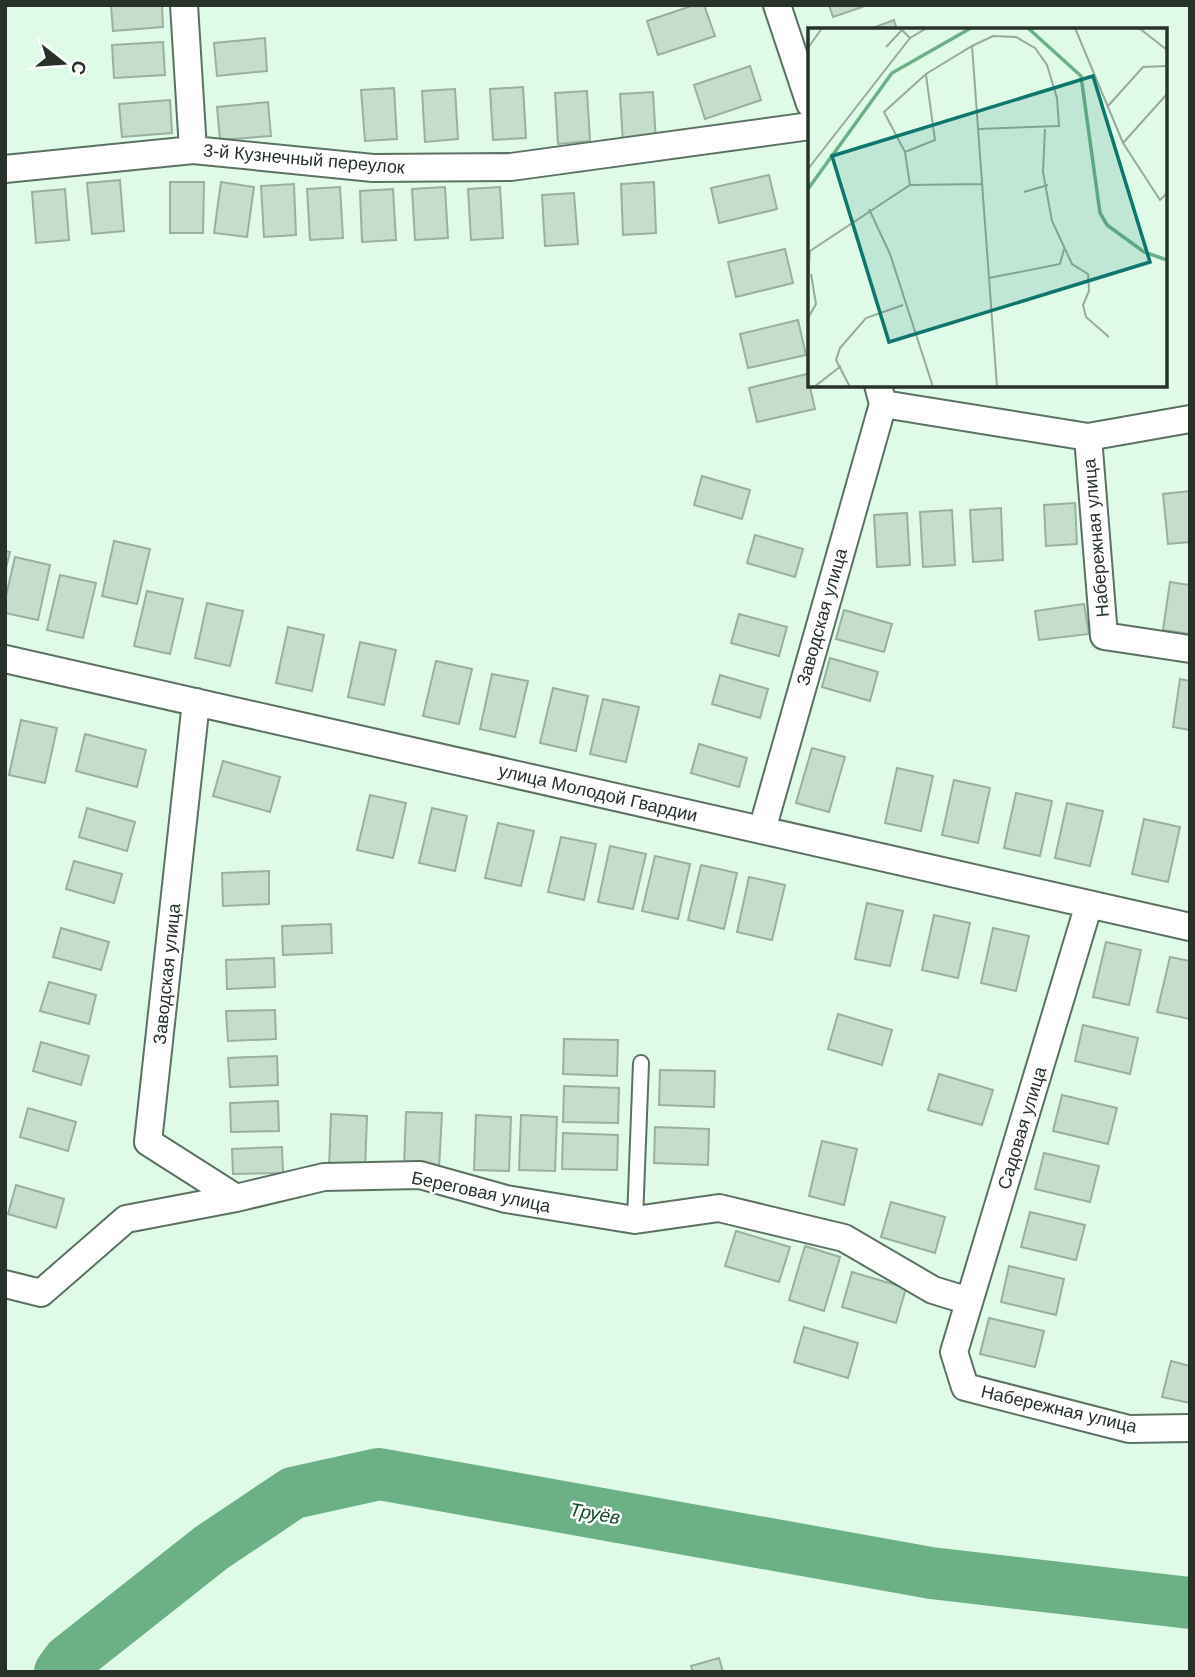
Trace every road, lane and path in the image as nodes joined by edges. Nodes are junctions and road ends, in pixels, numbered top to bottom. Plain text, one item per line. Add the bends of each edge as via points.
1 (184, 5) edge
2 (777, 5) edge
3 (808, 98) edge
4 (808, 126) edge
5 (193, 150) junction
6 (5, 169) edge
7 (880, 395) edge
8 (1190, 419) edge
9 (1088, 437) junction
10 (1190, 649) edge
11 (5, 659) edge
12 (196, 702) junction
13 (762, 830) junction
14 (1090, 904) junction
15 (1190, 927) edge
16 (641, 1063) dead end
17 (236, 1198) junction
18 (635, 1220) junction
19 (5, 1284) edge
20 (969, 1301) junction
21 (954, 1352) joint
22 (1190, 1428) edge

1 - 5 street
2 - 3 street
4 - 5 street, 3-й Кузнечный переулок via 511,167 373,168
5 - 6 street, 3-й Кузнечный переулок
7 - 9 street, Заводская улица
7 - 13 street, Заводская улица
8 - 9 street, Заводская улица
9 - 10 street, Набережная улица via 1104,636
11 - 12 street, улица Молодой Гвардии
12 - 13 street, улица Молодой Гвардии
12 - 17 street, Заводская улица via 148,1142
13 - 14 street, улица Молодой Гвардии
14 - 15 street, улица Молодой Гвардии
14 - 20 street, Садовая улица
16 - 18 lane
17 - 18 street, Береговая улица via 324,1177 420,1175 506,1199
17 - 19 street, Береговая улица via 126,1219 41,1293
18 - 20 street, Береговая улица via 719,1208 844,1238 933,1290
20 - 21 street, Садовая улица
21 - 22 street, Набережная улица via 965,1387 1129,1429

